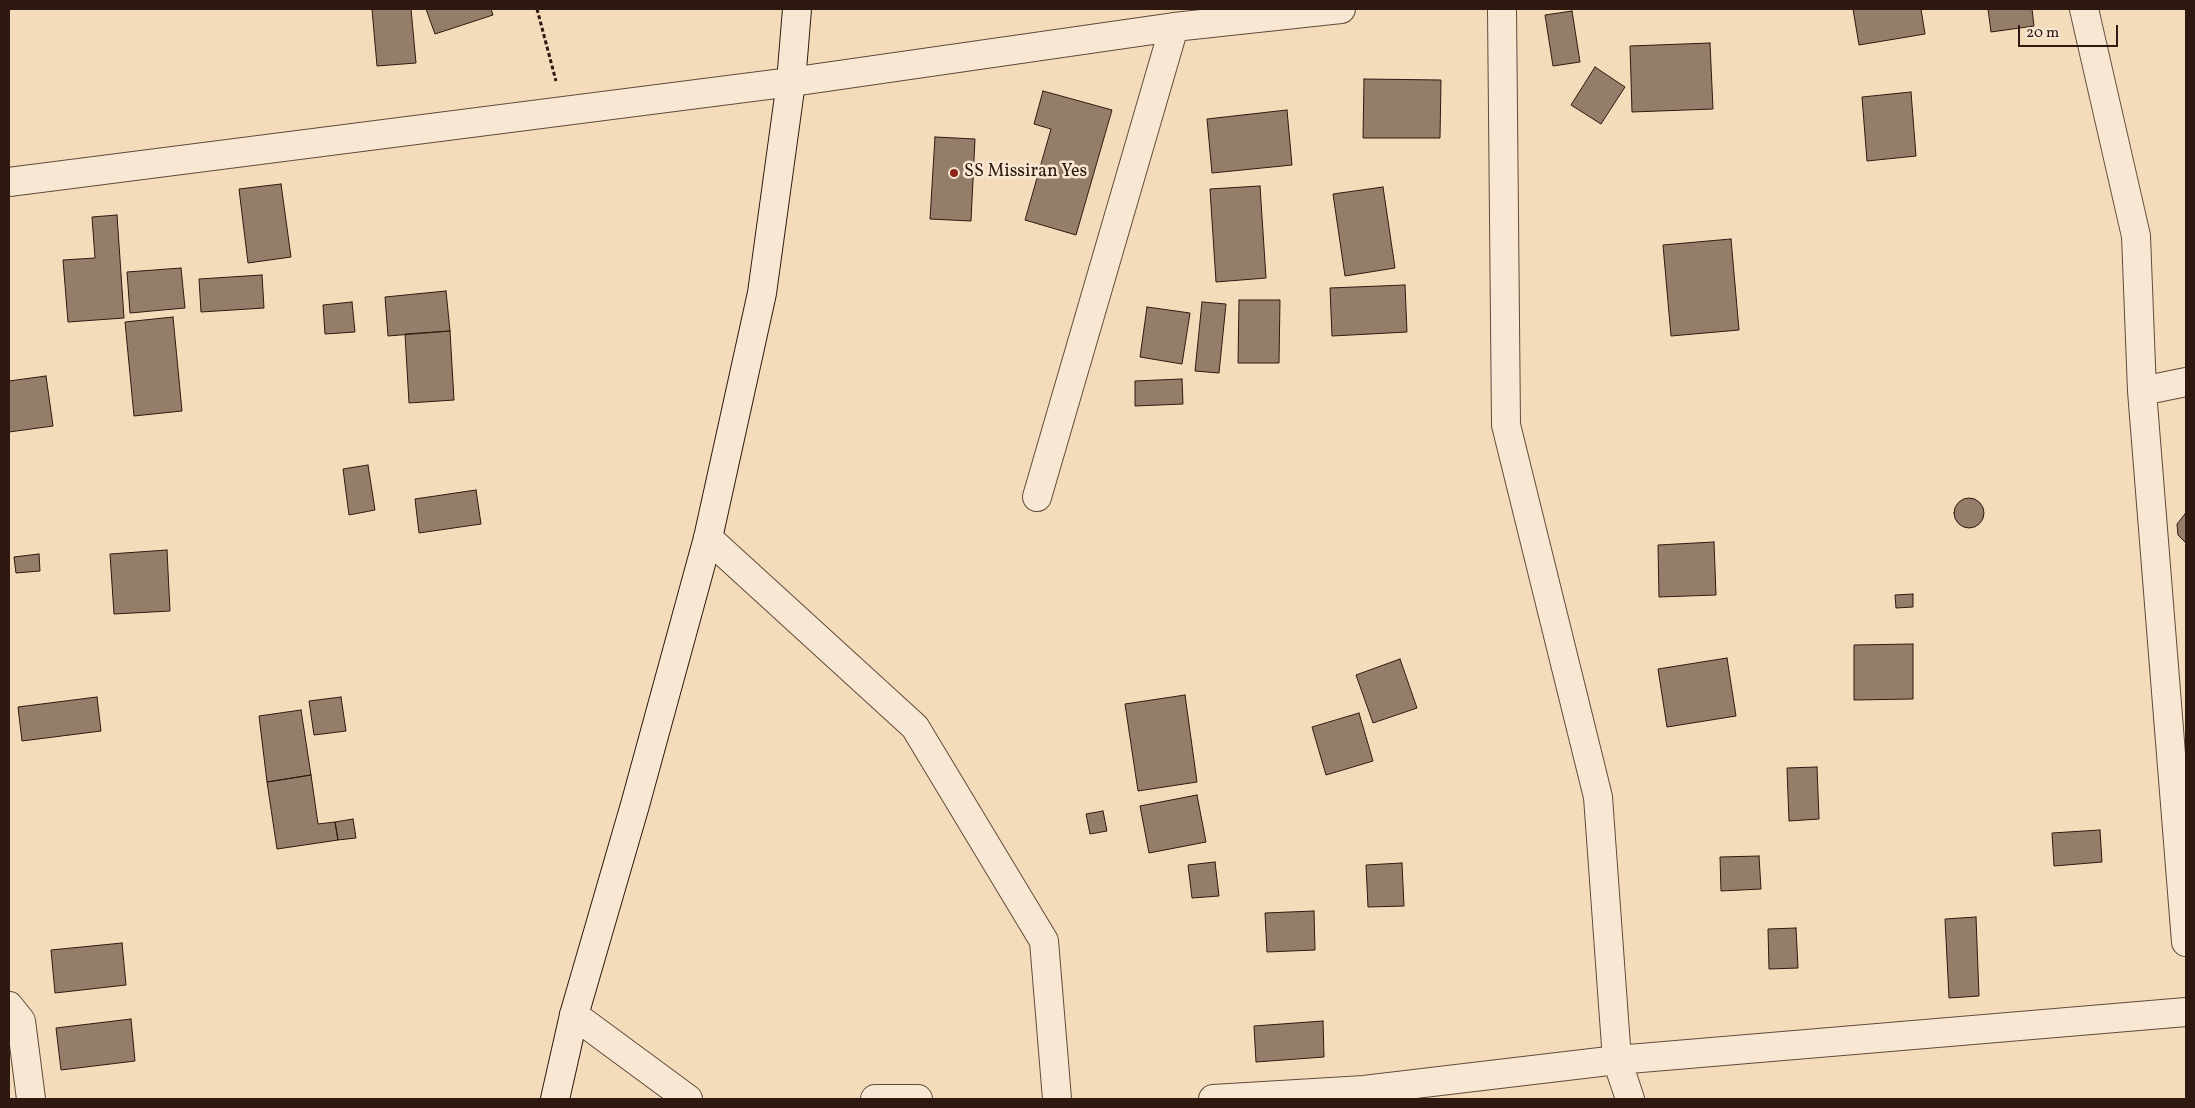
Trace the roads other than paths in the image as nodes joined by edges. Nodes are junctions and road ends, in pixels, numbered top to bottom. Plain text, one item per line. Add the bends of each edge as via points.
1 (797, 9) edge
2 (1341, 9) edge
3 (1502, 9) edge
4 (2084, 9) edge
5 (1174, 27) junction
6 (792, 82) junction
7 (9, 182) edge
8 (2186, 382) edge
9 (2142, 391) junction
10 (1037, 497) dead end
11 (708, 538) junction
12 (2186, 942) edge
13 (9, 1006) edge
14 (2186, 1012) edge
15 (574, 1015) junction
16 (1617, 1060) junction
17 (31, 1099) edge
18 (555, 1099) edge
19 (688, 1099) edge
20 (875, 1099) edge
21 (918, 1099) edge
22 (1057, 1099) edge
23 (1213, 1099) edge
24 (1630, 1099) edge

1 - 6 street
2 - 5 street
3 - 16 street via 1506,425 1598,797
4 - 9 street via 2136,236
5 - 6 street
5 - 10 street
6 - 7 street
6 - 11 street via 762,293
8 - 9 street
9 - 12 street
11 - 15 street
11 - 22 street via 915,727 1044,942
13 - 17 street via 21,1021
14 - 16 street
15 - 18 street
15 - 19 street
16 - 23 street via 1364,1090
16 - 24 street
20 - 21 street

